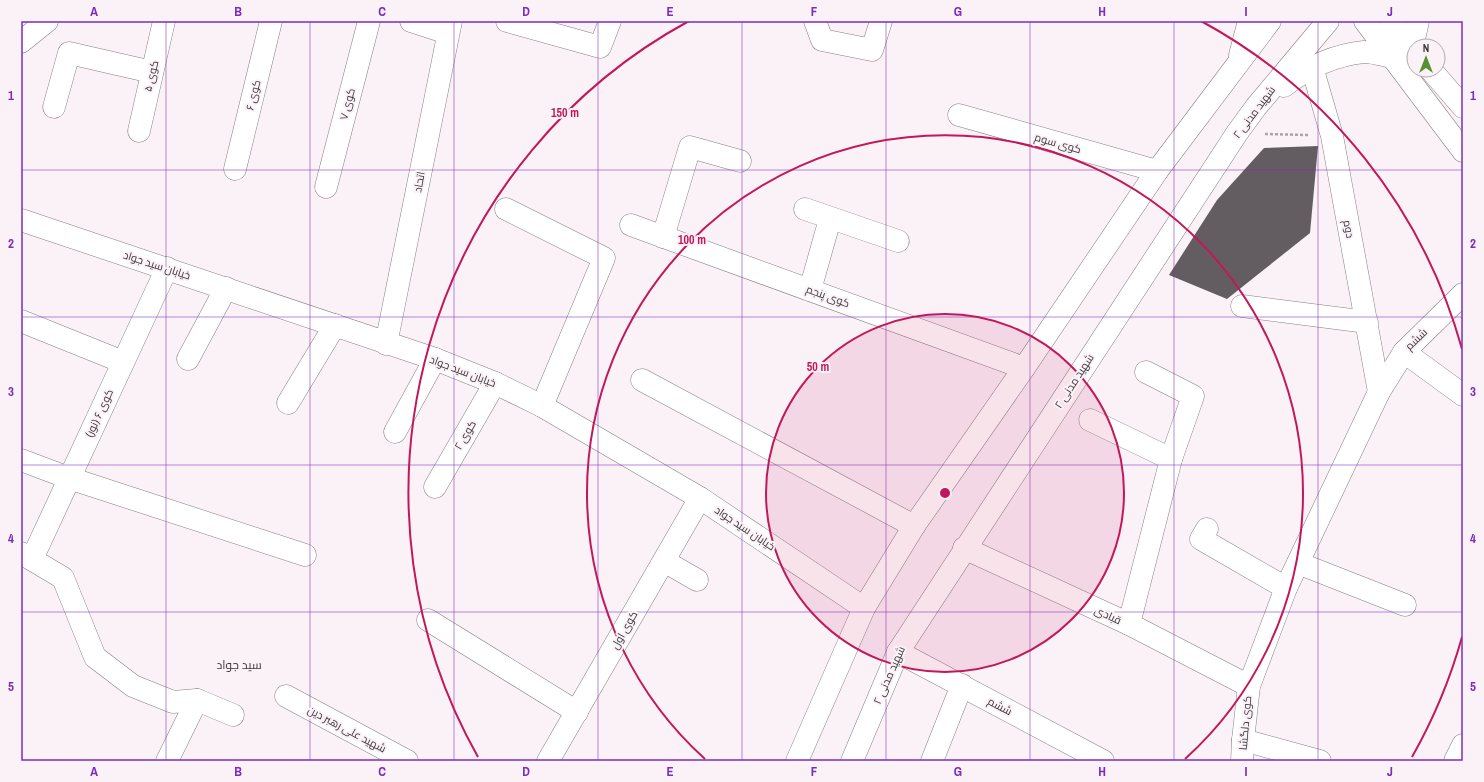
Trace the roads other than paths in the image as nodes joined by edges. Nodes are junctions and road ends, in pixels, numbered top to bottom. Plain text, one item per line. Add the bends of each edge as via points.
1 (48, 21) edge
2 (164, 21) edge
3 (271, 21) edge
4 (369, 21) edge
5 (411, 21) edge
6 (507, 21) edge
7 (610, 21) edge
8 (815, 21) edge
9 (881, 21) edge
10 (1249, 21) edge
11 (1270, 21) edge
12 (1328, 21) edge
13 (1365, 21) edge
14 (1391, 21) edge
15 (1418, 21) edge
16 (450, 27) edge
17 (1415, 38) edge
18 (1406, 41) edge
19 (21, 42) edge
20 (1392, 57) junction
21 (1238, 65) junction
22 (1312, 67) junction
23 (152, 72) junction
24 (1438, 78) edge
25 (1256, 107) junction
26 (1463, 107) edge
27 (54, 108) dead end
28 (959, 115) dead end
29 (139, 131) dead end
30 (1463, 151) edge
31 (740, 161) dead end
32 (235, 169) dead end
33 (1157, 171) junction
34 (326, 187) dead end
35 (506, 209) dead end
36 (805, 209) dead end
37 (830, 219) junction
38 (21, 220) edge
39 (631, 226) dead end
40 (663, 237) junction
41 (898, 241) dead end
42 (167, 268) junction
43 (226, 288) junction
44 (810, 290) junction
45 (1463, 294) edge
46 (1242, 306) dead end
47 (21, 321) edge
48 (1367, 322) junction
49 (335, 325) junction
50 (386, 344) junction
51 (1404, 352) junction
52 (188, 359) dead end
53 (435, 359) junction
54 (123, 362) junction
55 (1024, 368) junction
56 (1146, 372) dead end
57 (642, 380) dead end
58 (495, 383) junction
59 (1379, 392) junction
60 (1463, 395) edge
61 (288, 403) dead end
62 (542, 406) junction
63 (1090, 420) dead end
64 (395, 432) dead end
65 (1171, 459) junction
66 (21, 460) edge
67 (69, 478) junction
68 (435, 487) dead end
69 (700, 498) junction
70 (914, 526) junction
71 (1207, 529) dead end
72 (964, 548) junction
73 (305, 555) dead end
74 (27, 556) edge
75 (664, 561) junction
76 (1298, 563) junction
77 (697, 580) dead end
78 (1286, 588) junction
79 (1405, 605) dead end
80 (864, 608) junction
81 (428, 620) dead end
82 (1129, 624) junction
83 (898, 652) junction
84 (962, 685) junction
85 (1249, 686) junction
86 (286, 696) dead end
87 (197, 700) junction
88 (577, 712) junction
89 (233, 715) dead end
90 (1463, 745) edge
91 (1242, 751) edge
92 (167, 761) edge
93 (407, 761) edge
94 (548, 761) edge
95 (797, 761) edge
96 (852, 761) edge
97 (932, 761) edge
98 (1103, 761) edge
99 (1320, 761) edge
100 (1455, 761) edge

1 - 19 street
2 - 23 street, کوی ۵
3 - 32 street, کوی ۶
4 - 34 street, کوی ۷
5 - 16 street
6 - 7 street via 600,47
8 - 9 street via 822,40 872,50
10 - 21 street
11 - 21 street
12 - 25 street, شهید مدنی ۲
13 - 20 street
14 - 18 street
15 - 17 street
16 - 50 street, اتحاد
20 - 22 street via 1365,52 1331,59
20 - 30 street
21 - 33 street
22 - 25 street via 1304,70
22 - 48 street, دوم via 1332,136
23 - 27 street via 69,53
23 - 29 street, کوی ۵
24 - 26 street
25 - 72 street, شهید مدنی ۲ via 1236,133
28 - 33 street, کوی سوم
31 - 40 street via 690,147
33 - 55 street
35 - 62 street via 604,258
36 - 37 street
37 - 41 street
37 - 44 street
38 - 42 street, خیابان سید جواد
39 - 40 street, کوی پنجم
40 - 44 street, کوی پنجم
42 - 43 street, خیابان سید جواد
42 - 54 street, کوی ۶ (نور)
43 - 49 street, خیابان سید جواد
43 - 52 street
44 - 55 street, کوی پنجم
45 - 51 street, ششم
46 - 48 street
47 - 54 street
48 - 59 street, دوم
49 - 50 street, خیابان سید جواد
49 - 61 street
50 - 53 street, خیابان سید جواد
51 - 59 street, ششم
51 - 60 street
53 - 58 street, خیابان سید جواد
53 - 64 street
54 - 67 street, کوی ۶ (نور)
55 - 70 street
56 - 65 street via 1193,396
57 - 70 street
58 - 62 street, خیابان سید جواد
58 - 68 street, کوی ۲
59 - 76 street, ششم
62 - 69 street, خیابان سید جواد
63 - 65 street
65 - 82 street
66 - 67 street
67 - 73 street
67 - 74 street, کوی ۶ (نور)
69 - 75 street, کوی اول
69 - 80 street, خیابان سید جواد
70 - 80 street
71 - 78 street via 1201,539
72 - 82 street, قبادی
72 - 83 street, شهید مدنی ۲
74 - 87 street via 63,578 95,657 133,686 173,702
75 - 77 street
75 - 88 street, کوی اول
76 - 78 street, کوی دلگشا
76 - 79 street
78 - 85 street, کوی دلگشا
80 - 95 street
81 - 88 street
82 - 85 street, قبادی
83 - 84 street, ششم
83 - 96 street, شهید مدنی ۲
84 - 97 street
84 - 98 street, ششم
85 - 91 street, کوی دلگشا
86 - 93 street, شهید علی رهبر دین
87 - 89 street
87 - 92 street
88 - 94 street, کوی اول
90 - 100 street
91 - 99 street

